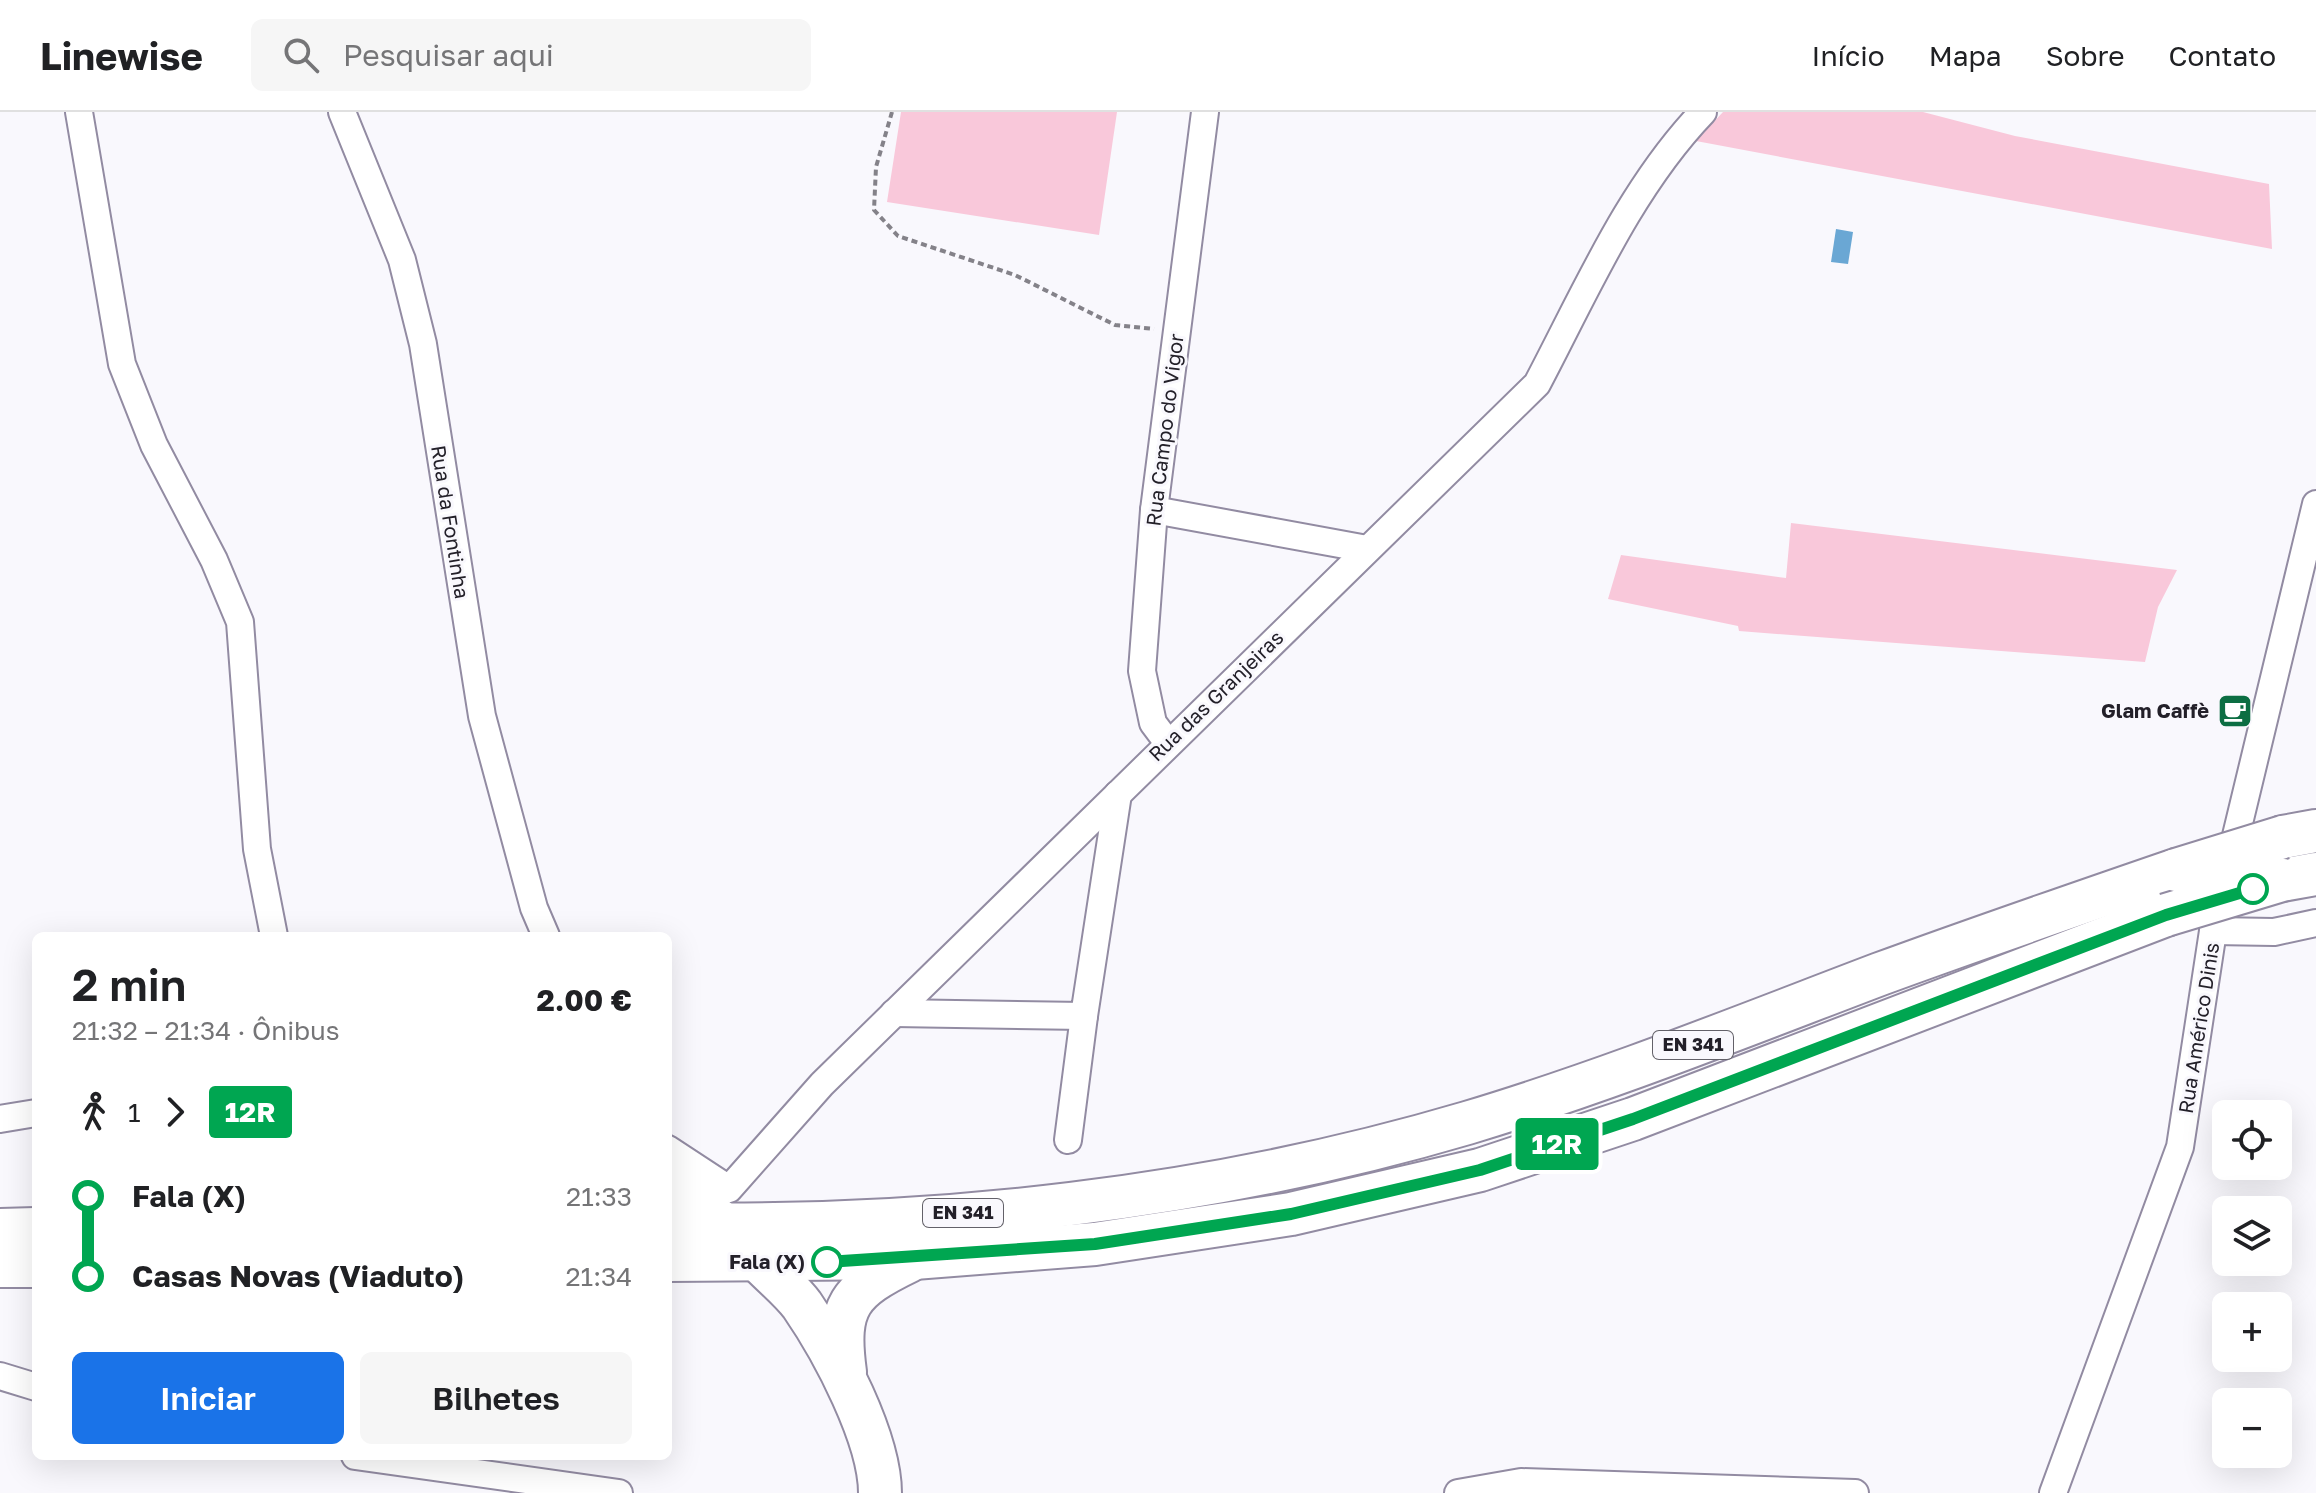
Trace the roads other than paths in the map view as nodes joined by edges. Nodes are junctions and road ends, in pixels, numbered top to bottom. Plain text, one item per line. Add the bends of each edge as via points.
1 (79, 112) edge
2 (342, 112) edge
3 (1205, 112) edge
4 (1703, 112) edge
5 (2316, 504) edge
6 (1154, 510) junction
7 (1367, 549) junction
8 (1168, 743) junction
9 (1118, 794) junction
10 (2300, 834) edge
11 (2299, 877) edge
12 (2316, 923) edge
13 (2213, 931) junction
14 (273, 932) edge
15 (544, 932) edge
16 (894, 1013) junction
17 (1084, 1016) junction
18 (32, 1114) edge
19 (0, 1119) edge
20 (1068, 1140) dead end
21 (672, 1152) edge
22 (672, 1176) edge
23 (672, 1224) edge
24 (724, 1225) junction
25 (32, 1229) edge
26 (0, 1230) edge
27 (914, 1258) junction
28 (672, 1260) edge
29 (758, 1260) junction
30 (0, 1266) edge
31 (32, 1266) edge
32 (0, 1376) edge
33 (847, 1381) junction
34 (32, 1386) edge
35 (423, 1460) edge
36 (457, 1462) edge
37 (619, 1493) edge
38 (880, 1493) edge
39 (1458, 1493) edge
40 (1855, 1493) edge
41 (2053, 1493) edge

1 - 14 street via 122,364 154,445 240,622 257,849
2 - 15 street, Rua da Fontinha via 402,260 423,344 482,716
3 - 6 street, Rua Campo do Vigor
4 - 7 street, Rua das Granjeiras via 1673,143 1613,241 1537,384
5 - 13 street, Rua Américo Dinis
6 - 7 street
6 - 8 street, Rua Campo do Vigor via 1142,671 1153,723
7 - 8 street, Rua das Granjeiras
8 - 9 street, Rua das Granjeiras
9 - 16 street, Rua das Granjeiras
9 - 17 street
10 - 24 highway, EN 341, bridge via 2176,870 1921,959 1609,1077 1466,1123 1321,1161 1057,1205 874,1220
11 - 27 highway, EN 341, bridge via 2166,915 1633,1119 1480,1170 1276,1216 1095,1244
12 - 13 street via 2274,932
13 - 41 street, Rua Américo Dinis via 2180,1147
16 - 17 street
16 - 21 street, Rua das Granjeiras via 729,1189
17 - 20 street
18 - 19 street
22 - 24 highway
23 - 24 highway, EN 341
25 - 26 highway
27 - 29 highway, EN 341
27 - 33 highway via 876,1277 852,1297 840,1338
28 - 29 highway, EN 341
29 - 33 highway via 800,1303
30 - 31 highway
32 - 34 street
33 - 38 highway via 878,1467
35 - 36 street
36 - 37 street
39 - 40 street via 1521,1482

